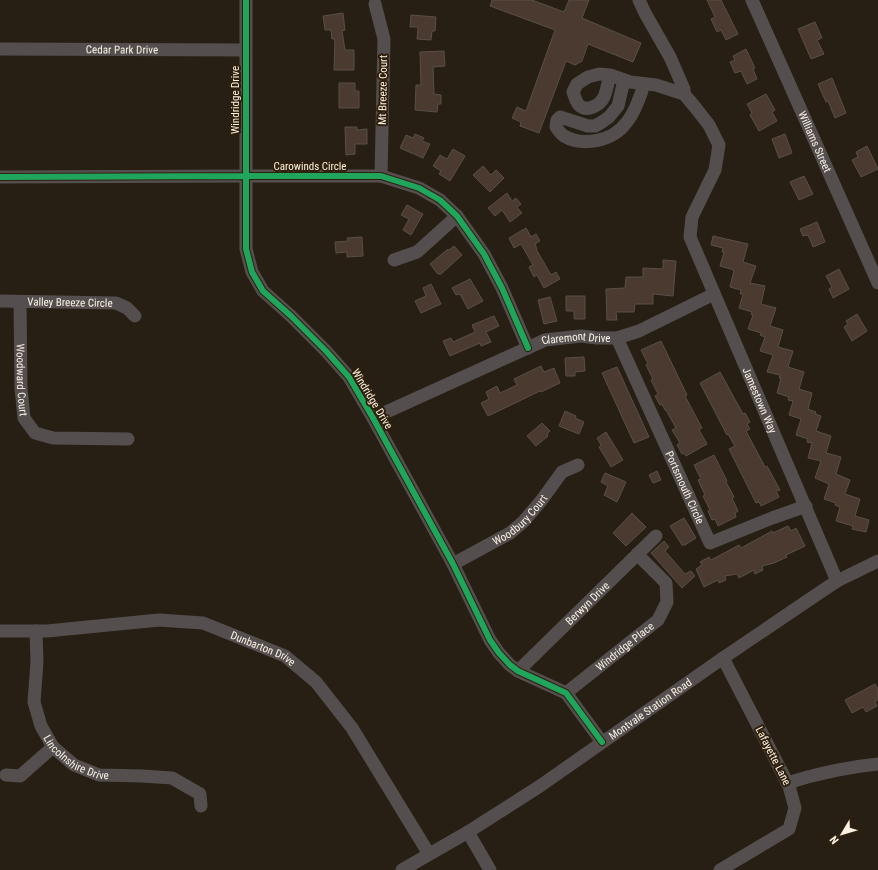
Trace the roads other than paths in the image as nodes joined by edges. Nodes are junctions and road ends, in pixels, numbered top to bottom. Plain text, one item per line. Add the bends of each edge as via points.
1 (246, 0) edge
2 (639, 0) edge
3 (752, 0) edge
4 (375, 4) dead end
5 (0, 49) edge
6 (245, 50) junction
7 (610, 75) dead end
8 (624, 80) junction
9 (644, 84) junction
10 (684, 94) junction
11 (246, 176) junction
12 (381, 176) junction
13 (0, 177) edge
14 (457, 216) junction
15 (394, 260) dead end
16 (878, 283) edge
17 (714, 294) junction
18 (0, 301) edge
19 (20, 302) junction
20 (135, 316) dead end
21 (617, 338) junction
22 (528, 348) junction
23 (373, 418) junction
24 (128, 439) dead end
25 (578, 466) dead end
26 (806, 506) junction
27 (656, 536) dead end
28 (637, 554) junction
29 (878, 561) edge
30 (452, 564) junction
31 (837, 581) junction
32 (0, 631) edge
33 (36, 631) junction
34 (723, 658) junction
35 (518, 671) junction
36 (566, 693) junction
37 (602, 742) junction
38 (53, 747) junction
39 (878, 764) edge
40 (6, 776) dead end
41 (787, 783) junction
42 (202, 806) dead end
43 (468, 832) junction
44 (429, 854) junction
45 (402, 870) edge
46 (490, 870) edge
47 (720, 870) edge

1 - 6 street, Windridge Drive
2 - 10 street via 670,57
3 - 16 street, Williams Street
4 - 12 street, Mt Breeze Court via 384,39
5 - 6 street, Cedar Park Drive
6 - 11 street, Windridge Drive
7 - 8 street
8 - 9 street
8 - 9 street via 618,106 609,118 595,126 588,126 560,117 556,127 563,136 591,142 609,137 626,124
9 - 10 street
10 - 17 street, Jamestown Way via 709,125 719,145 716,170 692,217 690,237
11 - 12 street, Carowinds Circle
11 - 13 street, Carowinds Circle
11 - 23 street, Windridge Drive via 246,249 252,272 262,291 291,316 349,377
12 - 14 street, Carowinds Circle via 420,188 440,200
14 - 15 street via 417,252
14 - 22 street, Carowinds Circle via 484,254
17 - 21 street, Claremont Drive
17 - 26 street, Jamestown Way
18 - 19 street, Valley Breeze Circle
19 - 20 street, Valley Breeze Circle via 116,303 127,308
19 - 24 street, Woodward Court via 24,418 35,433 53,438
21 - 22 street, Claremont Drive via 560,338 544,340
21 - 26 street, Portsmouth Circle via 710,543
22 - 23 street, Claremont Drive
23 - 30 street, Windridge Drive
25 - 30 street, Woodbury Court via 562,472 541,501 510,533
26 - 31 street, Jamestown Way
27 - 28 street, Berwyn Drive
28 - 35 street, Berwyn Drive
28 - 36 street, Windridge Place via 666,583 667,602 658,620
29 - 31 street, Montvale Station Road
30 - 35 street, Windridge Drive via 490,640 510,666
31 - 34 street, Montvale Station Road
32 - 33 street, Dunbarton Drive
33 - 38 street, Lincolnshire Drive via 34,702 41,726
33 - 44 street, Dunbarton Drive via 159,620 203,623 285,656 316,682 352,728
34 - 37 street, Montvale Station Road
34 - 41 street, Lafayette Lane
35 - 36 street, Windridge Drive
36 - 37 street, Windridge Drive
37 - 43 street, Montvale Station Road
38 - 40 street via 20,776
38 - 42 street, Lincolnshire Drive via 74,765 99,775 172,778 200,794
39 - 41 street
41 - 47 street, Lafayette Lane via 794,808 789,829
43 - 44 street, Montvale Station Road
43 - 46 street
44 - 45 street, Montvale Station Road

